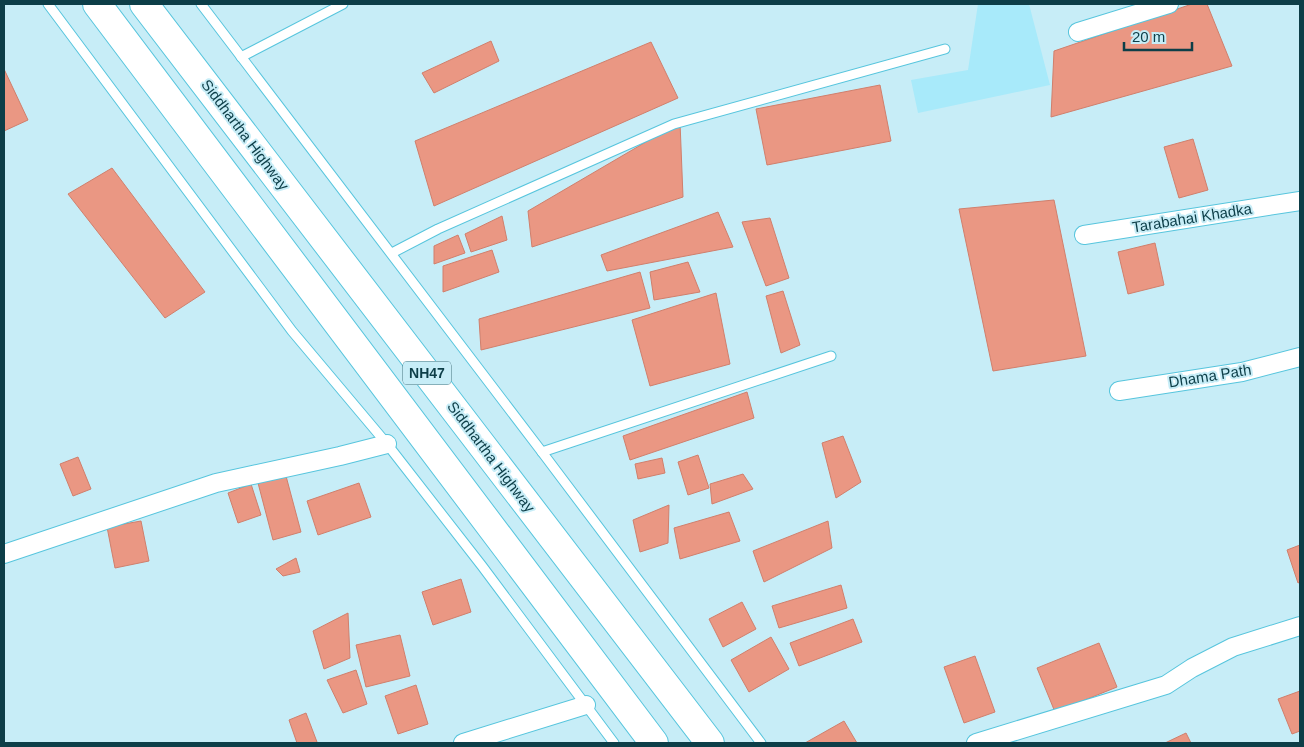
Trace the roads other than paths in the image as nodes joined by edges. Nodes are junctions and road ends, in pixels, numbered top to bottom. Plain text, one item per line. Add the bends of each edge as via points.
1 (48, 4) edge
2 (97, 4) edge
3 (144, 4) edge
4 (201, 4) edge
5 (343, 4) edge
6 (1169, 4) edge
7 (1078, 32) dead end
8 (944, 49) dead end
9 (241, 57) junction
10 (1300, 201) edge
11 (1084, 235) dead end
12 (392, 253) junction
13 (356, 280) junction
14 (323, 304) junction
15 (831, 356) dead end
16 (1300, 357) edge
17 (1119, 391) dead end
18 (387, 444) junction
19 (542, 452) junction
20 (4, 554) edge
21 (1300, 626) edge
22 (586, 705) junction
23 (463, 743) edge
24 (614, 743) edge
25 (654, 743) edge
26 (710, 743) edge
27 (760, 743) edge
28 (976, 743) edge

1 - 18 lane via 292,331
2 - 14 highway, NH47
3 - 13 highway, Siddhartha Highway / NH47
4 - 9 lane
5 - 9 lane
6 - 7 street
8 - 12 lane via 674,124 438,229
9 - 12 lane
10 - 11 street, Tarabahai Khadka
12 - 19 lane
13 - 14 highway
13 - 26 highway, Siddhartha Highway / NH47
14 - 25 highway, NH47
15 - 19 lane
16 - 17 street, Dhama Path via 1242,372
18 - 20 street via 216,483
18 - 22 lane
19 - 27 lane
21 - 28 street via 1233,647 1166,685
22 - 23 street
22 - 24 lane

